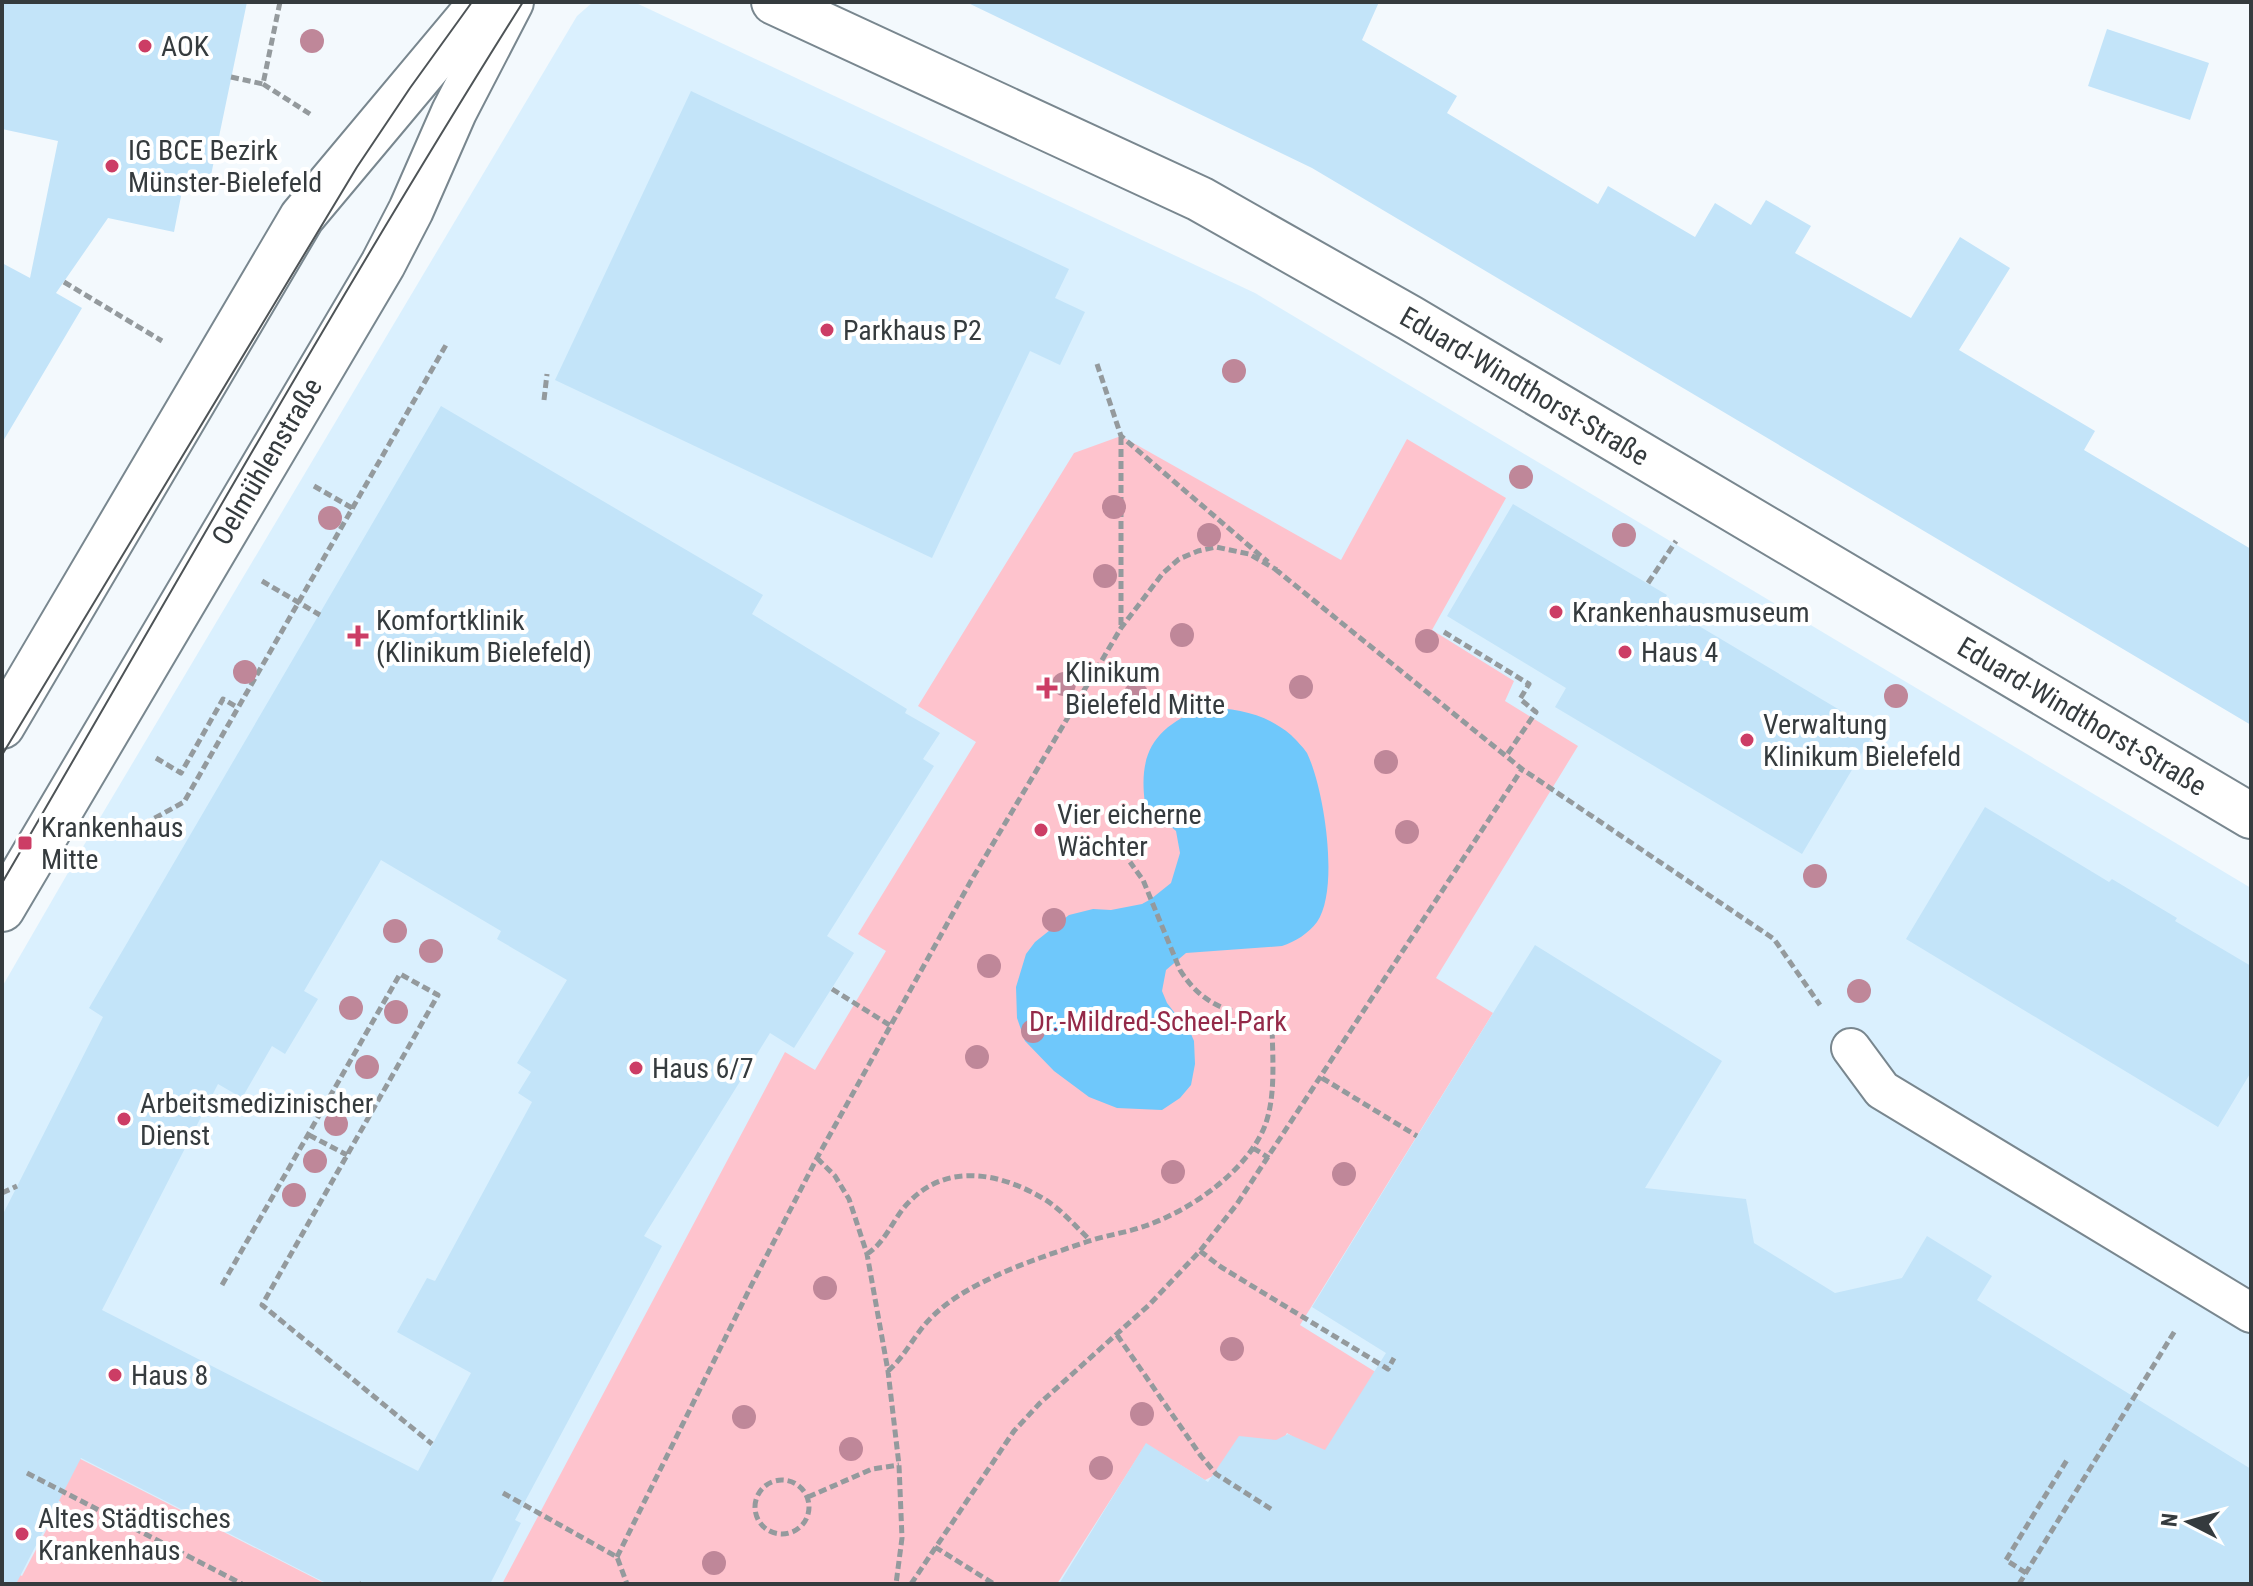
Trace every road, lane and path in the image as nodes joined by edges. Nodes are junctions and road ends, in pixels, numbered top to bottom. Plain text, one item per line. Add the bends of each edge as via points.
1 (280, 2) edge
2 (482, 2) edge
3 (511, 2) edge
4 (774, 2) edge
5 (231, 77) dead end
6 (263, 84) junction
7 (310, 114) dead end
8 (64, 282) dead end
9 (446, 345) dead end
10 (172, 347) dead end
11 (1097, 364) dead end
12 (547, 374) dead end
13 (544, 400) dead end
14 (1121, 436) junction
15 (310, 483) dead end
16 (352, 508) junction
17 (1666, 557) dead end
18 (1277, 570) junction
19 (255, 577) dead end
20 (1648, 583) dead end
21 (298, 602) junction
22 (320, 615) dead end
23 (1121, 628) junction
24 (1444, 632) dead end
25 (238, 707) junction
26 (2, 726) edge
27 (151, 755) dead end
28 (1506, 756) junction
29 (1522, 769) junction
30 (2251, 816) edge
31 (144, 824) dead end
32 (1130, 862) dead end
33 (2, 909) edge
34 (832, 989) dead end
35 (891, 1026) junction
36 (1851, 1048) joint
37 (1322, 1078) junction
38 (309, 1135) junction
39 (1417, 1136) dead end
40 (1253, 1148) junction
41 (347, 1155) junction
42 (817, 1158) junction
43 (1269, 1158) junction
44 (17, 1186) dead end
45 (2, 1193) edge
46 (1090, 1240) junction
47 (1200, 1251) junction
48 (867, 1254) junction
49 (2203, 1284) junction
50 (222, 1285) dead end
51 (2251, 1313) edge
52 (1117, 1335) junction
53 (1394, 1358) dead end
54 (888, 1371) junction
55 (432, 1444) dead end
56 (2067, 1460) dead end
57 (899, 1465) junction
58 (27, 1473) dead end
59 (503, 1493) dead end
60 (808, 1497) junction
61 (1271, 1509) dead end
62 (935, 1547) junction
63 (617, 1557) junction
64 (2026, 1573) junction
65 (242, 1584) edge
66 (627, 1584) edge
67 (896, 1584) edge
68 (911, 1584) edge
69 (994, 1584) edge
70 (2019, 1584) edge

1 - 6 path
2 - 26 street via 302,217
3 - 33 street, Oelmühlenstraße via 383,264
4 - 30 street, Eduard-Windthorst-Straße via 1200,199
5 - 6 path
6 - 7 path
8 - 10 path
9 - 16 path
11 - 14 path
12 - 13 path
14 - 18 path
14 - 23 path
15 - 16 path
16 - 21 path
17 - 20 path
18 - 23 path via 1249,554 1216,547 1198,551 1163,573
18 - 28 path
19 - 21 path
21 - 22 path
21 - 25 path
23 - 35 path
24 - 28 path via 1529,684 1520,699 1536,712
25 - 27 path via 223,699 181,773
25 - 31 path via 184,802
28 - 29 path
29 - 36 path via 1774,939
29 - 37 path
32 - 40 path via 1189,984 1216,1005 1272,1020 1269,1103
34 - 35 path
35 - 42 path
36 - 49 lane via 1882,1090
37 - 39 path
37 - 43 path
38 - 41 path
38 - 41 path via 400,974 438,995
38 - 50 path
40 - 43 path
40 - 46 path via 1207,1194 1170,1217
41 - 55 path via 262,1305
42 - 48 path via 849,1199
42 - 63 path
43 - 47 path
44 - 45 path
46 - 48 path via 1047,1200 1018,1186 988,1176 953,1176 928,1182
46 - 54 path via 961,1294 923,1327
47 - 52 path
47 - 53 path via 1388,1369
48 - 54 path
49 - 51 lane
49 - 64 path
52 - 61 path via 1208,1465
52 - 62 path via 1014,1431
54 - 57 path
56 - 64 path via 2006,1560
57 - 60 path via 872,1469
57 - 67 path via 902,1538
58 - 65 path
59 - 63 path
60 - 60 path via 808,1514 800,1528 784,1534 761,1525 757,1499 768,1484 787,1480
62 - 68 path
62 - 69 path
63 - 66 path
64 - 70 path

